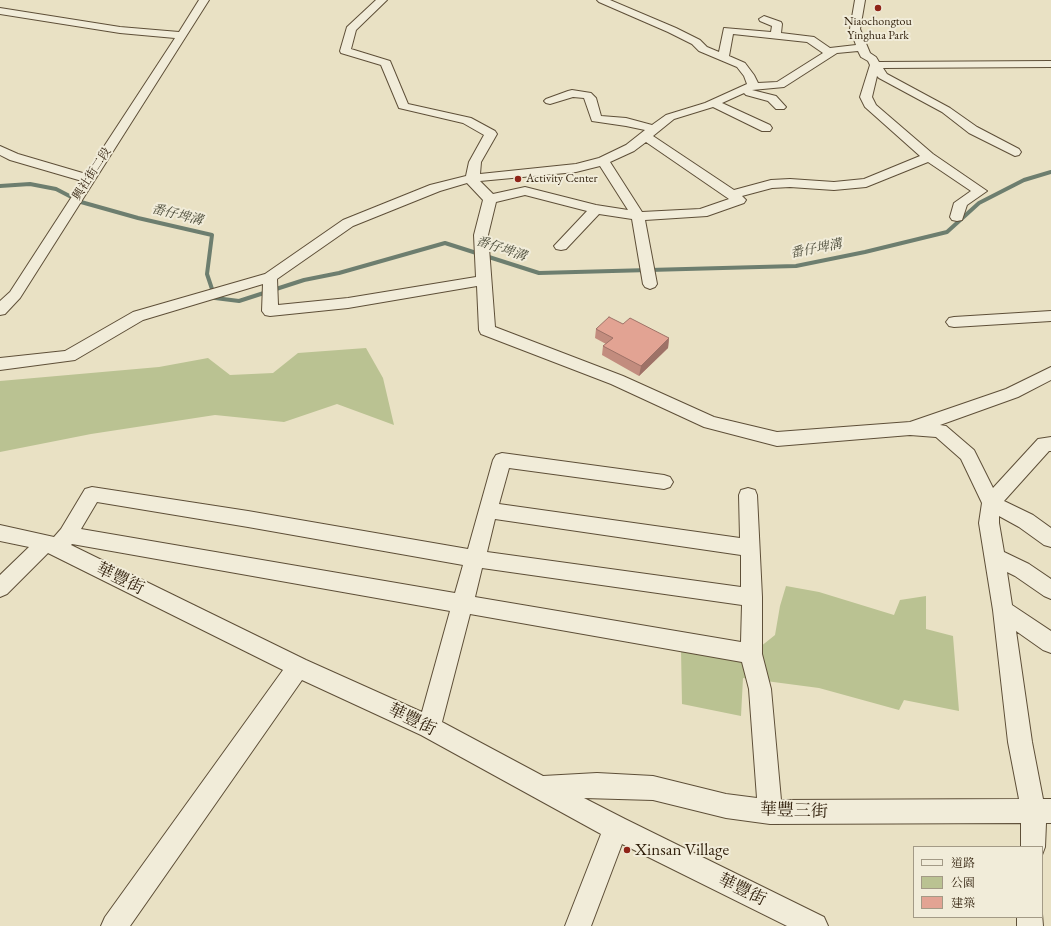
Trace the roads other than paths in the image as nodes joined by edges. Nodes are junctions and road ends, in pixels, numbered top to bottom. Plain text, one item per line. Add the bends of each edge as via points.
1 (204, 0) edge
2 (382, 0) edge
3 (602, 0) edge
4 (860, 0) edge
5 (0, 11) edge
6 (764, 19) dead end
7 (181, 34) junction
8 (776, 35) junction
9 (862, 48) junction
10 (830, 54) junction
11 (724, 57) junction
12 (1051, 64) edge
13 (875, 65) junction
14 (754, 87) junction
15 (737, 92) junction
16 (550, 101) dead end
17 (713, 103) junction
18 (780, 107) dead end
19 (766, 128) dead end
20 (650, 132) junction
21 (0, 150) edge
22 (1015, 152) dead end
23 (929, 157) junction
24 (602, 161) junction
25 (473, 178) junction
26 (89, 179) junction
27 (732, 195) junction
28 (490, 199) junction
29 (596, 209) junction
30 (638, 216) junction
31 (957, 217) dead end
32 (561, 246) dead end
33 (270, 277) junction
34 (484, 281) junction
35 (650, 284) dead end
36 (0, 310) edge
37 (1051, 316) edge
38 (954, 322) dead end
39 (0, 364) edge
40 (1051, 373) edge
41 (910, 428) junction
42 (1051, 444) edge
43 (664, 482) dead end
44 (748, 495) dead end
45 (991, 504) junction
46 (488, 510) junction
47 (0, 532) edge
48 (1051, 539) edge
49 (56, 542) junction
50 (749, 548) junction
51 (994, 557) junction
52 (476, 559) junction
53 (0, 588) edge
54 (1051, 590) edge
55 (752, 597) junction
56 (463, 605) junction
57 (1003, 610) junction
58 (1051, 643) edge
59 (751, 654) junction
60 (298, 667) junction
61 (429, 727) junction
62 (540, 788) junction
63 (1043, 811) edge
64 (770, 812) junction
65 (616, 828) junction
66 (1033, 846) edge
67 (114, 926) edge
68 (578, 926) edge
69 (815, 926) edge

1 - 7 street, 興社街二段
2 - 25 street via 351,29 345,51 386,62 403,106 466,120 491,134 475,162
3 - 11 street via 672,30
4 - 9 street via 855,29
5 - 7 street via 120,30
6 - 8 street via 777,24
7 - 26 street, 興社街二段
8 - 10 street via 810,39
8 - 11 street via 728,30
9 - 10 street via 834,50
9 - 13 street
10 - 14 street via 780,85
11 - 14 street via 740,65 749,75
12 - 13 street
13 - 22 street via 883,76
13 - 23 street via 866,96 871,107
14 - 15 street
15 - 17 street
15 - 18 street via 772,98
16 - 20 street via 572,93 588,95 596,119 626,122
17 - 19 street
17 - 20 street via 670,117
20 - 24 street via 630,148
20 - 27 street
21 - 26 street via 14,157
23 - 27 street via 866,183 834,186 771,184
23 - 31 street via 980,191 961,203
24 - 25 street via 576,168
24 - 30 street
25 - 28 street via 472,181
25 - 33 street via 435,188 348,223
26 - 36 street, 興社街二段 via 15,295
27 - 30 street via 739,200 702,213
28 - 29 street via 525,191
28 - 34 street via 481,235
29 - 30 street
29 - 32 street
30 - 35 street
33 - 34 street via 270,311 348,303
33 - 39 street via 138,316 69,356
34 - 41 street via 487,330 617,380 710,422 777,439
37 - 38 street
40 - 41 street via 1012,393
41 - 45 street via 940,432 968,455
42 - 45 street via 1044,444
43 - 46 street via 502,460
44 - 50 street
45 - 48 street via 1026,521
45 - 51 street via 989,523
46 - 50 street
46 - 52 street
47 - 49 street, 華豐街
49 - 52 street via 92,494
49 - 53 street
49 - 56 street
49 - 60 street, 華豐街
50 - 55 street
51 - 54 street via 1022,570
51 - 57 street
52 - 55 street
52 - 56 street
55 - 59 street
56 - 59 street
56 - 61 street
57 - 58 street
57 - 63 street via 1020,742
59 - 64 street via 760,689
60 - 61 street, 華豐街
60 - 67 street
61 - 62 street, 華豐街
62 - 64 street, 華豐三街 via 654,788 726,806
62 - 65 street, 華豐街
63 - 64 street, 華豐三街
63 - 66 street
65 - 68 street
65 - 69 street, 華豐街

